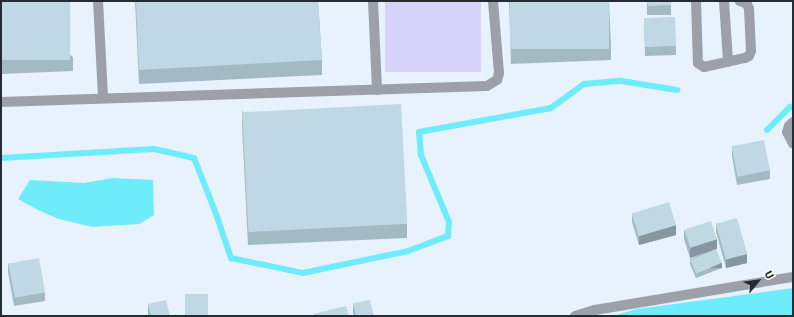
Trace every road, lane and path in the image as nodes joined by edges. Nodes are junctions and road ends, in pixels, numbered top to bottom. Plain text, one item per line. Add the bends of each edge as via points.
1 (98, 1) edge
2 (373, 1) edge
3 (493, 1) edge
4 (696, 1) edge
5 (724, 1) edge
6 (740, 1) edge
7 (728, 62) junction
8 (377, 90) junction
9 (103, 98) junction
10 (1, 102) edge
11 (793, 122) edge
12 (793, 144) edge
13 (793, 277) edge
14 (575, 316) edge

1 - 9 street
2 - 8 street
3 - 8 street via 499,73 496,80 487,86
4 - 7 street via 698,63 704,67
5 - 7 street
6 - 7 street via 747,4 749,9 751,51 746,58
8 - 9 street
9 - 10 street
11 - 12 street via 788,132
13 - 14 street via 595,310

